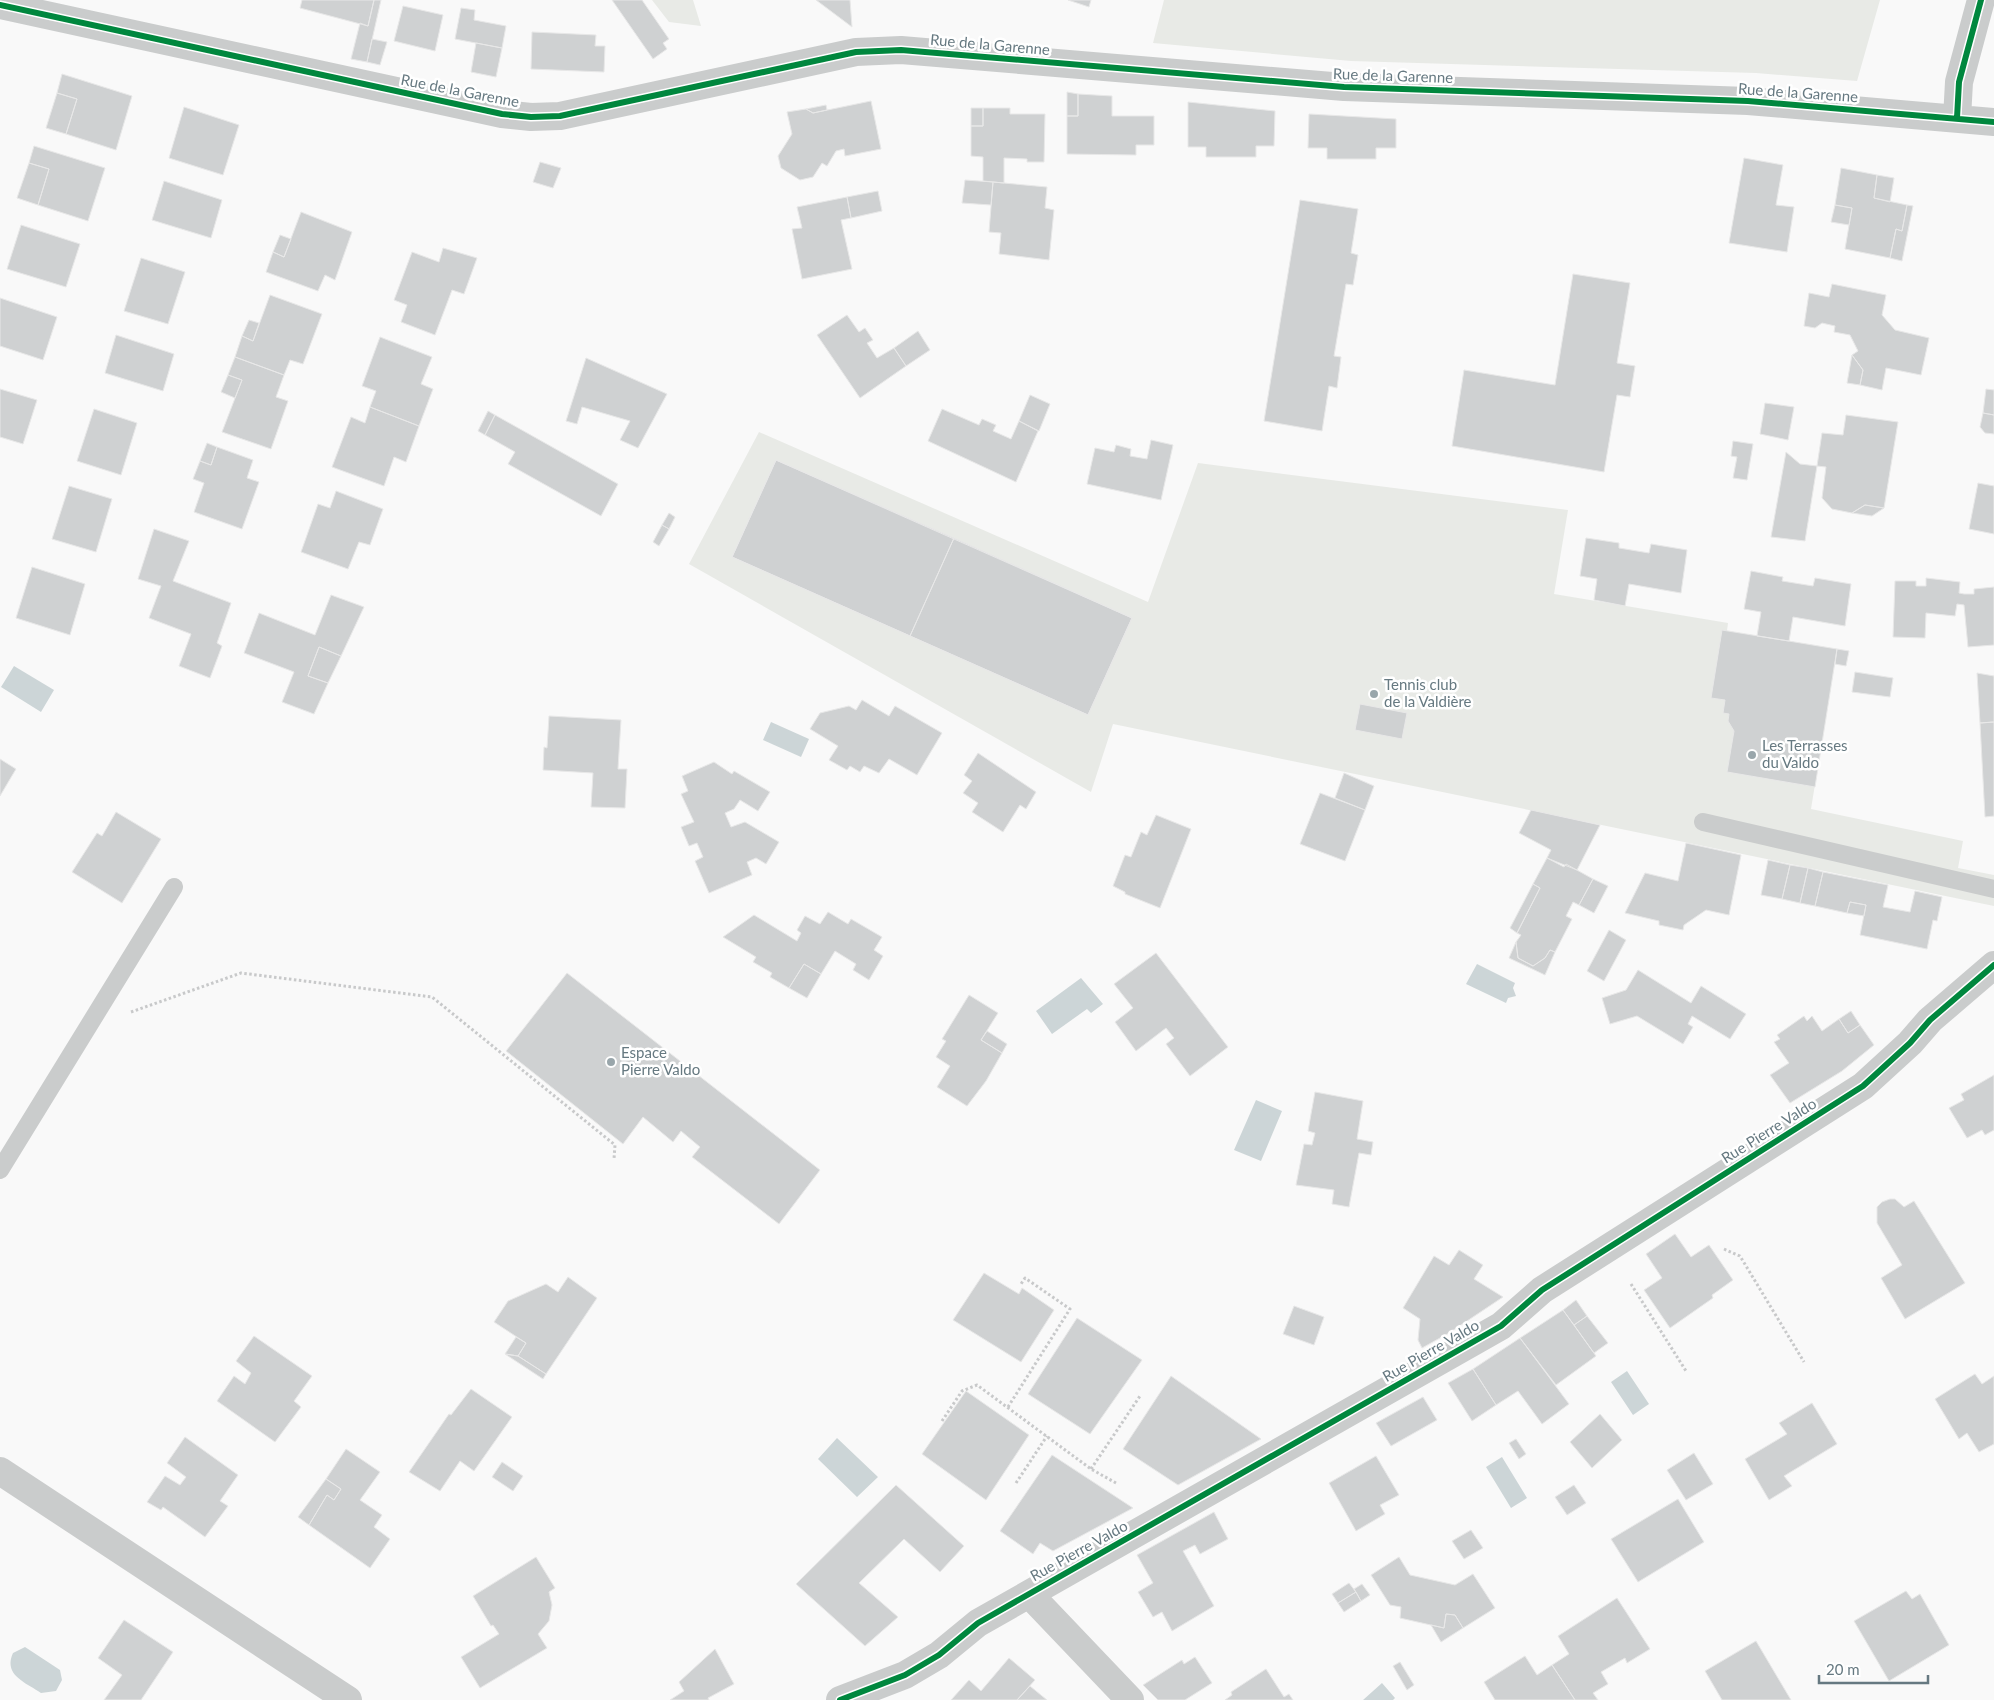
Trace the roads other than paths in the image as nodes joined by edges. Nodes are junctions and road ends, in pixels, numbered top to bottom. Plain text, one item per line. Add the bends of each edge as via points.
1 (1981, 0) edge
2 (0, 5) edge
3 (1957, 118) junction
4 (1994, 122) edge
5 (1704, 822) dead end
6 (174, 887) dead end
7 (1994, 888) edge
8 (1994, 965) edge
9 (0, 1170) edge
10 (0, 1471) edge
11 (1029, 1594) junction
12 (348, 1700) edge
13 (840, 1700) edge
14 (1130, 1700) edge

1 - 3 street via 1959,82
2 - 3 street, Rue de la Garenne via 483,110 531,117 560,116 856,52 901,50 1344,87 1748,101
3 - 4 street, Rue de la Garenne
5 - 7 lane
6 - 9 lane
8 - 11 street, Rue Pierre Valdo via 1930,1020 1863,1086 1542,1290 1501,1326
10 - 12 street
11 - 13 street, Rue Pierre Valdo via 978,1623 939,1655 905,1675
11 - 14 street

